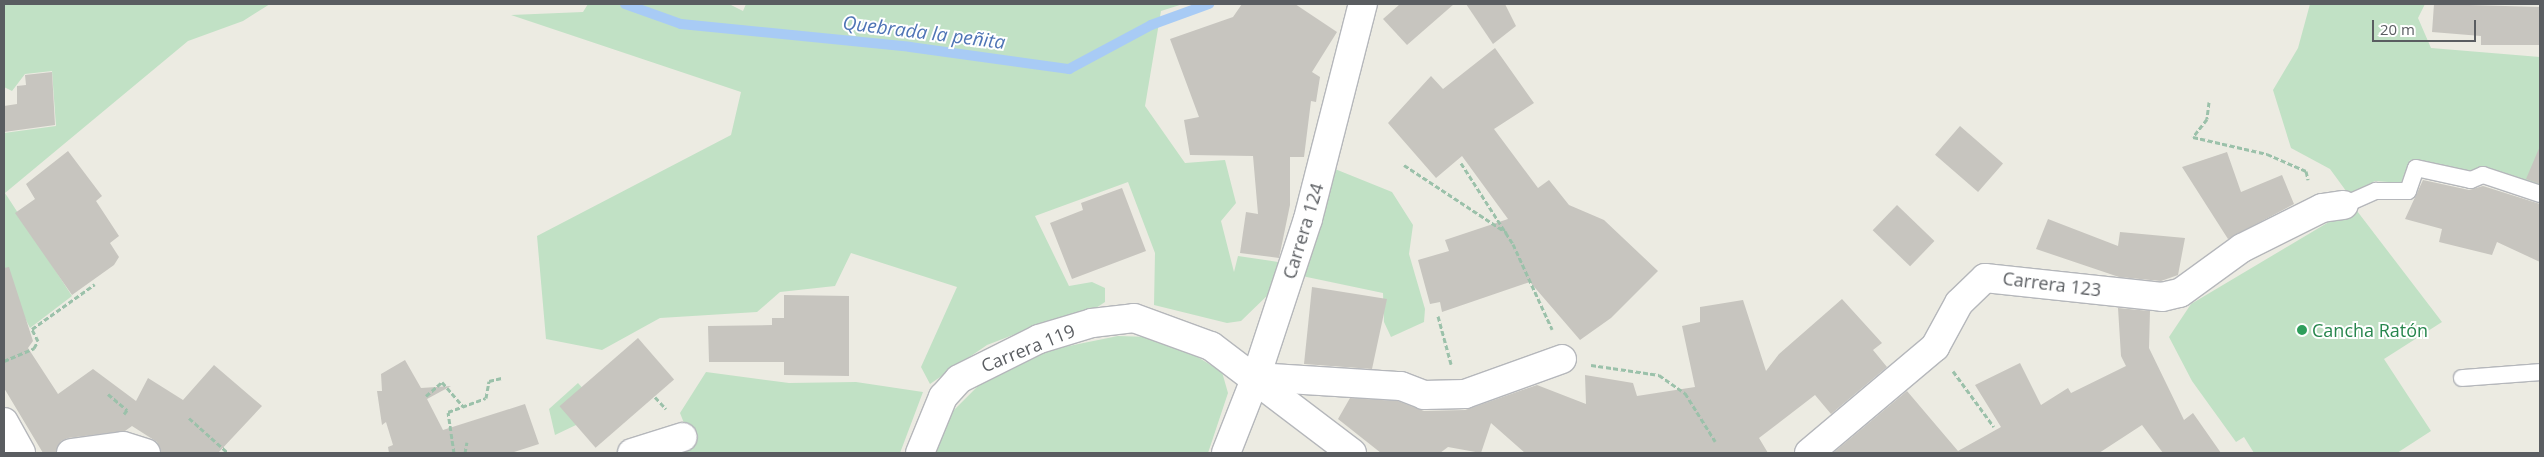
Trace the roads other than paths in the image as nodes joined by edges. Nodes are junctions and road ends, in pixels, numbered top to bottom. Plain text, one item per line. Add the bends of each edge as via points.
1 (1364, 4) edge
2 (2540, 194) edge
3 (2338, 205) joint
4 (1562, 359) road end
5 (2540, 372) edge
6 (1256, 377) junction
7 (2462, 378) dead end
8 (4, 422) edge
9 (682, 437) dead end
10 (21, 453) edge
11 (71, 453) edge
12 (146, 453) edge
13 (632, 453) edge
14 (920, 453) edge
15 (1226, 453) edge
16 (1352, 453) edge
17 (1810, 453) edge

1 - 6 street, Carrera 124 via 1308,219
2 - 3 lane via 2482,176 2472,180 2416,168 2408,191 2376,191
3 - 17 street, Carrera 123 via 2242,248 2180,293 2162,297 1986,278 1959,303 1934,347
4 - 6 street via 1465,394 1424,395 1401,386
5 - 7 lane
6 - 14 street, Carrera 119 via 1212,346 1176,330 1134,318 1092,323 1039,340 959,379 943,397
6 - 15 street, Carrera 124
6 - 16 street, Carrera 119
8 - 10 street
9 - 13 street
11 - 12 street via 123,446

